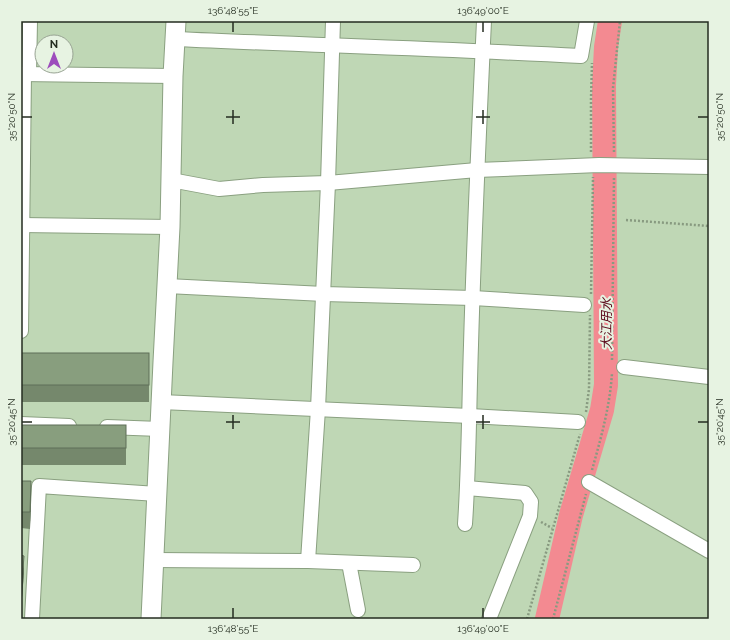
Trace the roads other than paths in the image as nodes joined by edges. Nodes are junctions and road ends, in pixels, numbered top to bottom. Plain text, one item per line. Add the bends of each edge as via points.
1 (30, 21) edge
2 (332, 21) edge
3 (484, 21) edge
4 (587, 21) edge
5 (176, 30) edge
6 (332, 46) junction
7 (482, 51) junction
8 (25, 74) edge
9 (173, 76) junction
10 (709, 167) edge
11 (477, 170) junction
12 (171, 180) junction
13 (328, 183) junction
14 (22, 225) edge
15 (170, 227) junction
16 (167, 286) junction
17 (324, 294) junction
18 (473, 298) junction
19 (588, 305) road end
20 (21, 331) edge
21 (616, 368) road end
22 (709, 377) edge
23 (161, 402) junction
24 (318, 409) junction
25 (470, 416) junction
26 (581, 423) road end
27 (21, 424) edge
28 (160, 430) junction
29 (589, 482) road end
30 (467, 488) junction
31 (157, 494) junction
32 (465, 524) dead end
33 (709, 551) edge
34 (154, 560) junction
35 (308, 561) junction
36 (349, 563) junction
37 (413, 565) dead end
38 (358, 610) dead end
39 (32, 619) edge
40 (151, 619) edge
41 (489, 619) edge

1 - 8 street
2 - 6 street
3 - 7 street
4 - 7 street via 581,56
5 - 6 street
5 - 9 street
6 - 7 street
6 - 13 street
7 - 11 street
8 - 9 street
8 - 14 street
9 - 12 street
10 - 11 street via 604,164
11 - 13 street
11 - 18 street
12 - 13 street via 219,189
12 - 15 street
13 - 17 street
14 - 15 street
14 - 20 street
15 - 16 street
16 - 17 street
16 - 23 street via 155,362
17 - 18 street
17 - 24 street
18 - 19 street
18 - 25 street
21 - 22 street
23 - 24 street
23 - 28 street
24 - 25 street
24 - 35 street
25 - 26 street
25 - 30 street
27 - 28 street
28 - 31 street
29 - 33 street
30 - 32 street
30 - 41 street via 525,493 531,502 530,516
31 - 34 street
31 - 39 street via 33,485
34 - 35 street
34 - 40 street
35 - 36 street
36 - 37 street
36 - 38 street

